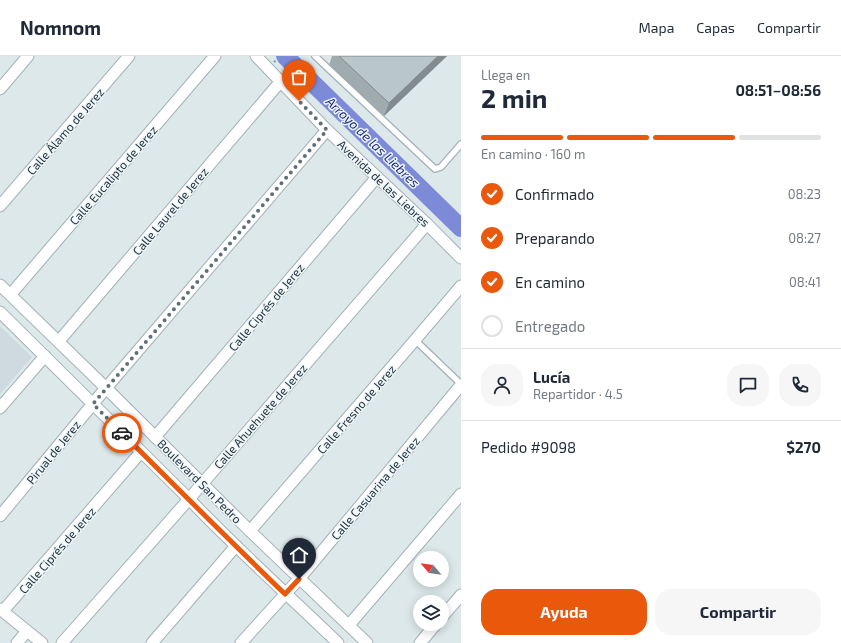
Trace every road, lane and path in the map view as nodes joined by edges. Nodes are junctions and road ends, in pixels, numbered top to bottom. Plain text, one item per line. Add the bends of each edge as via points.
1 (28, 56) edge
2 (129, 56) edge
3 (215, 56) edge
4 (256, 56) edge
5 (281, 56) edge
6 (315, 56) edge
7 (278, 58) dead end
8 (281, 81) junction
9 (0, 89) edge
10 (327, 130) junction
11 (461, 144) edge
12 (377, 177) junction
13 (2, 200) edge
14 (427, 224) junction
15 (461, 258) edge
16 (0, 285) edge
17 (461, 286) edge
18 (11, 294) junction
19 (0, 312) edge
20 (415, 340) junction
21 (59, 341) junction
22 (45, 356) junction
23 (461, 384) edge
24 (106, 388) junction
25 (93, 404) junction
26 (0, 408) edge
27 (155, 437) junction
28 (141, 452) junction
29 (202, 483) junction
30 (461, 494) edge
31 (189, 499) junction
32 (0, 516) edge
33 (250, 531) junction
34 (236, 546) junction
35 (299, 579) junction
36 (285, 594) junction
37 (461, 595) edge
38 (449, 609) edge
39 (2, 610) edge
40 (349, 625) junction
41 (27, 631) junction
42 (430, 631) edge
43 (334, 642) edge
44 (17, 643) edge
45 (42, 643) edge
46 (62, 643) edge
47 (152, 643) edge
48 (241, 643) edge
49 (367, 643) edge
50 (420, 643) edge

1 - 9 street
2 - 13 street, Calle Álamo de Jerez
3 - 18 street, Calle Eucalipto de Jerez
4 - 8 street, Avenida de las Liebres
5 - 7 path
6 - 11 lane via 435,169 441,167
8 - 10 street, Avenida de las Liebres
8 - 21 street, Calle Laurel de Jerez
10 - 12 street, Avenida de las Liebres
10 - 24 street, Pirual de Jerez
12 - 14 street, Avenida de las Liebres
12 - 27 street, Calle Ciprés de Jerez
14 - 15 street, Avenida de las Liebres
14 - 29 street, Calle Ahuehuete de Jerez
16 - 18 street, Boulevard San Pedro
17 - 20 street, Calle Fresno de Jerez
18 - 21 street, Boulevard San Pedro
19 - 22 street, Boulevard San Pedro
20 - 23 lane
20 - 33 street, Calle Fresno de Jerez
21 - 24 street, Boulevard San Pedro
22 - 25 street, Boulevard San Pedro
22 - 26 street
23 - 35 street, Calle Casuarina de Jerez
24 - 25 street, Pirual de Jerez
24 - 27 street, Boulevard San Pedro
25 - 28 street, Boulevard San Pedro
25 - 32 street, Pirual de Jerez
27 - 29 street, Boulevard San Pedro
28 - 31 street, Boulevard San Pedro
28 - 39 street, Calle Ciprés de Jerez
29 - 31 street, Calle Ahuehuete de Jerez
29 - 33 street, Boulevard San Pedro
30 - 40 street
31 - 34 street, Boulevard San Pedro
31 - 46 street, Calle Ahuehuete de Jerez
33 - 35 street, Boulevard San Pedro
34 - 36 street, Boulevard San Pedro
34 - 47 street
35 - 36 street, Calle Casuarina de Jerez
35 - 40 street, Boulevard San Pedro
36 - 43 street, Boulevard San Pedro
36 - 48 street, Calle Casuarina de Jerez
37 - 38 street
39 - 41 street
40 - 49 street, Boulevard San Pedro
41 - 44 street
41 - 45 street
42 - 50 street

